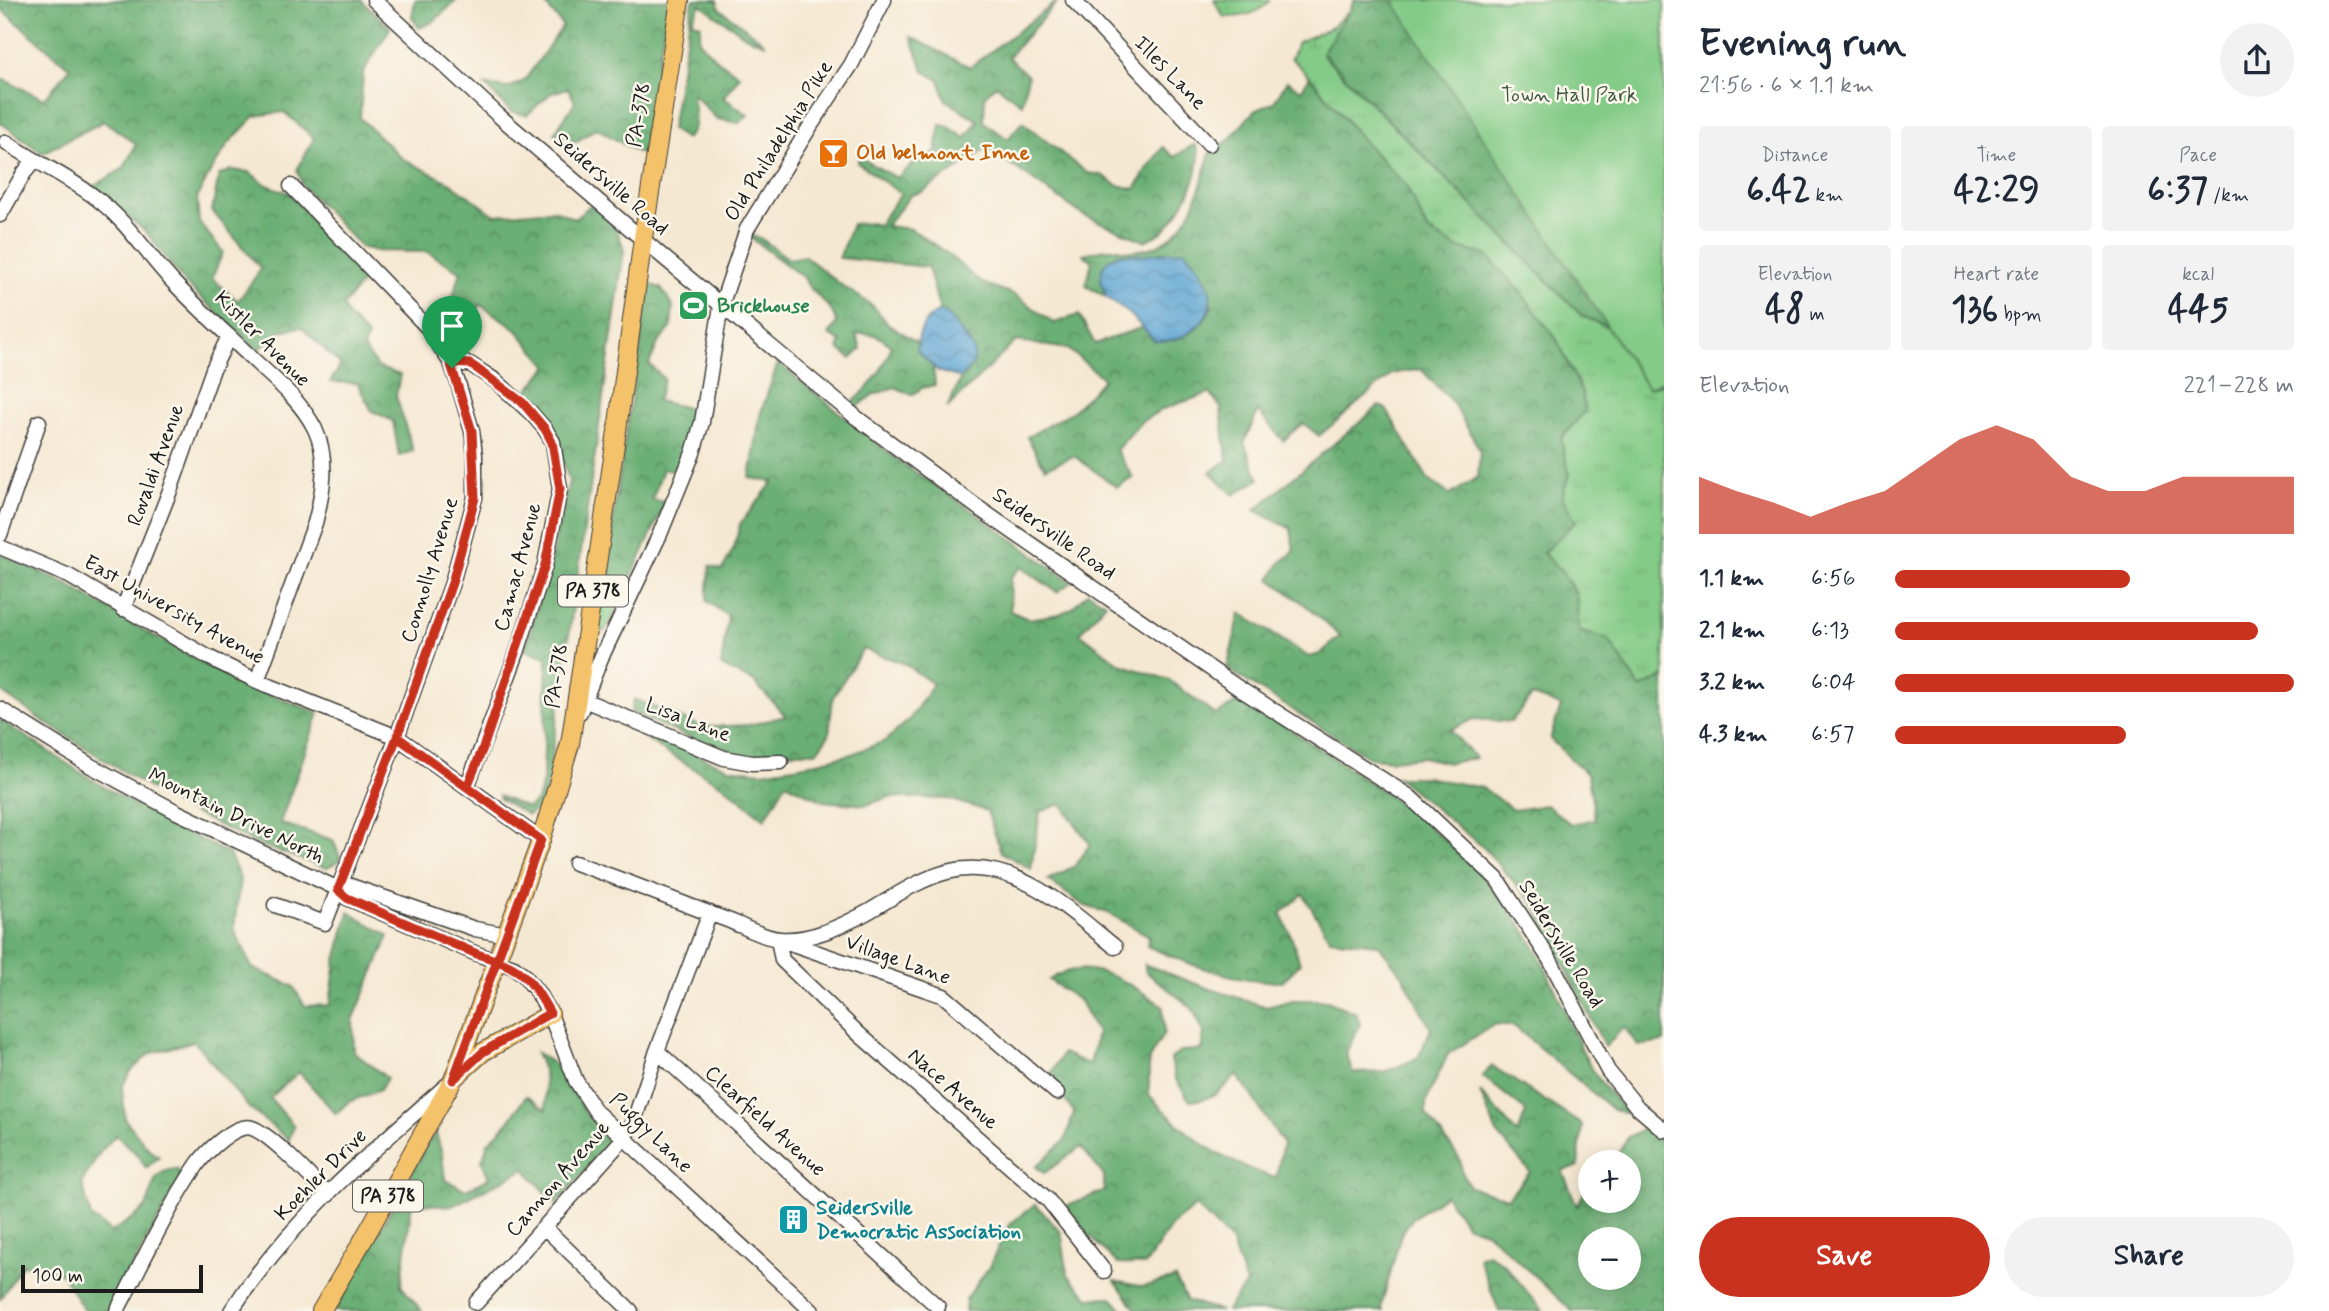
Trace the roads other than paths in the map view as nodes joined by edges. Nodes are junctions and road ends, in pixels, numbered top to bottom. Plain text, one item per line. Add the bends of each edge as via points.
1 (374, 0) edge
2 (680, 0) edge
3 (884, 0) edge
4 (1073, 0) edge
5 (6, 142) dead end
6 (1209, 144) dead end
7 (34, 161) junction
8 (291, 186) dead end
9 (0, 215) edge
10 (643, 238) junction
11 (721, 306) junction
12 (229, 336) junction
13 (451, 363) junction
14 (39, 422) dead end
15 (0, 535) edge
16 (0, 547) edge
17 (123, 608) junction
18 (257, 681) junction
19 (584, 701) junction
20 (0, 709) edge
21 (397, 737) junction
22 (570, 744) junction
23 (781, 762) dead end
24 (467, 787) junction
25 (541, 840) junction
26 (575, 863) dead end
27 (338, 890) junction
28 (275, 905) dead end
29 (710, 914) junction
30 (507, 935) junction
31 (778, 939) junction
32 (1115, 947) dead end
33 (498, 961) junction
34 (550, 1013) junction
35 (657, 1051) junction
36 (453, 1080) junction
37 (1057, 1093) dead end
38 (1664, 1130) edge
39 (623, 1139) junction
40 (328, 1195) junction
41 (545, 1228) junction
42 (1104, 1271) dead end
43 (476, 1303) dead end
44 (938, 1307) dead end
45 (117, 1311) edge
46 (231, 1311) edge
47 (321, 1311) edge
48 (631, 1311) edge
49 (812, 1311) edge

1 - 10 street, Seidersville Road via 498,115
2 - 10 main road, PA-378 / PA 378
3 - 11 street, Old Philadelphia Pike via 851,65 747,229
4 - 6 street, Illes Lane
5 - 7 street, Kistler Avenue
7 - 9 street
7 - 12 street, Kistler Avenue via 97,199
8 - 13 street, Connolly Avenue via 428,328
10 - 11 street, Seidersville Road
10 - 22 main road, PA-378 / PA 378
11 - 19 street, Old Philadelphia Pike via 693,453
11 - 38 street, Seidersville Road via 857,418 976,507 1240,689 1410,797 1497,879 1550,960 1608,1071 1637,1107
12 - 17 street, Rovaldi Avenue
12 - 18 street, Kistler Avenue via 308,417 322,459 323,483 315,523
13 - 21 street, Connolly Avenue via 472,431 475,498 452,583
13 - 24 street, Camac Avenue via 470,364 522,402 552,442 560,489 545,565
14 - 15 street
16 - 17 street, East University Avenue via 69,576
17 - 18 street, East University Avenue
18 - 21 street, East University Avenue
19 - 22 street, Old Philadelphia Pike
19 - 23 street, Lisa Lane via 724,758
20 - 27 street, Mountain Drive North via 91,766
21 - 24 street, East University Avenue
21 - 27 street, Connolly Avenue
22 - 25 main road, PA-378 / PA 378
24 - 25 street, East University Avenue
25 - 30 main road, PA-378 / PA 378
26 - 29 street, Village Lane
27 - 28 street, Connolly Avenue via 325,923
27 - 30 street via 348,885 475,929
27 - 33 street, Mountain Drive North via 347,898
29 - 31 street, Village Lane
29 - 35 street, Cannon Avenue
30 - 33 main road, PA-378 / PA 378
31 - 32 street via 826,932 921,882 947,872 983,869 1005,873 1031,886
31 - 37 street, Village Lane via 944,996
31 - 42 street, Nace Avenue via 782,960 1048,1200
33 - 34 street, Puggy Lane via 524,975
33 - 36 main road, PA-378 / PA 378
34 - 36 main road via 483,1052
34 - 39 street, Puggy Lane via 580,1088
35 - 39 street, Cannon Avenue via 635,1118
35 - 44 street, Clearfield Avenue
36 - 40 street, Koehler Drive
36 - 47 main road, PA-378 / PA 378
39 - 41 street, Cannon Avenue
39 - 49 street, Puggy Lane
40 - 45 street via 254,1128 235,1130 198,1163
40 - 46 street, Koehler Drive via 264,1266
41 - 43 street, Cannon Avenue
41 - 48 street

